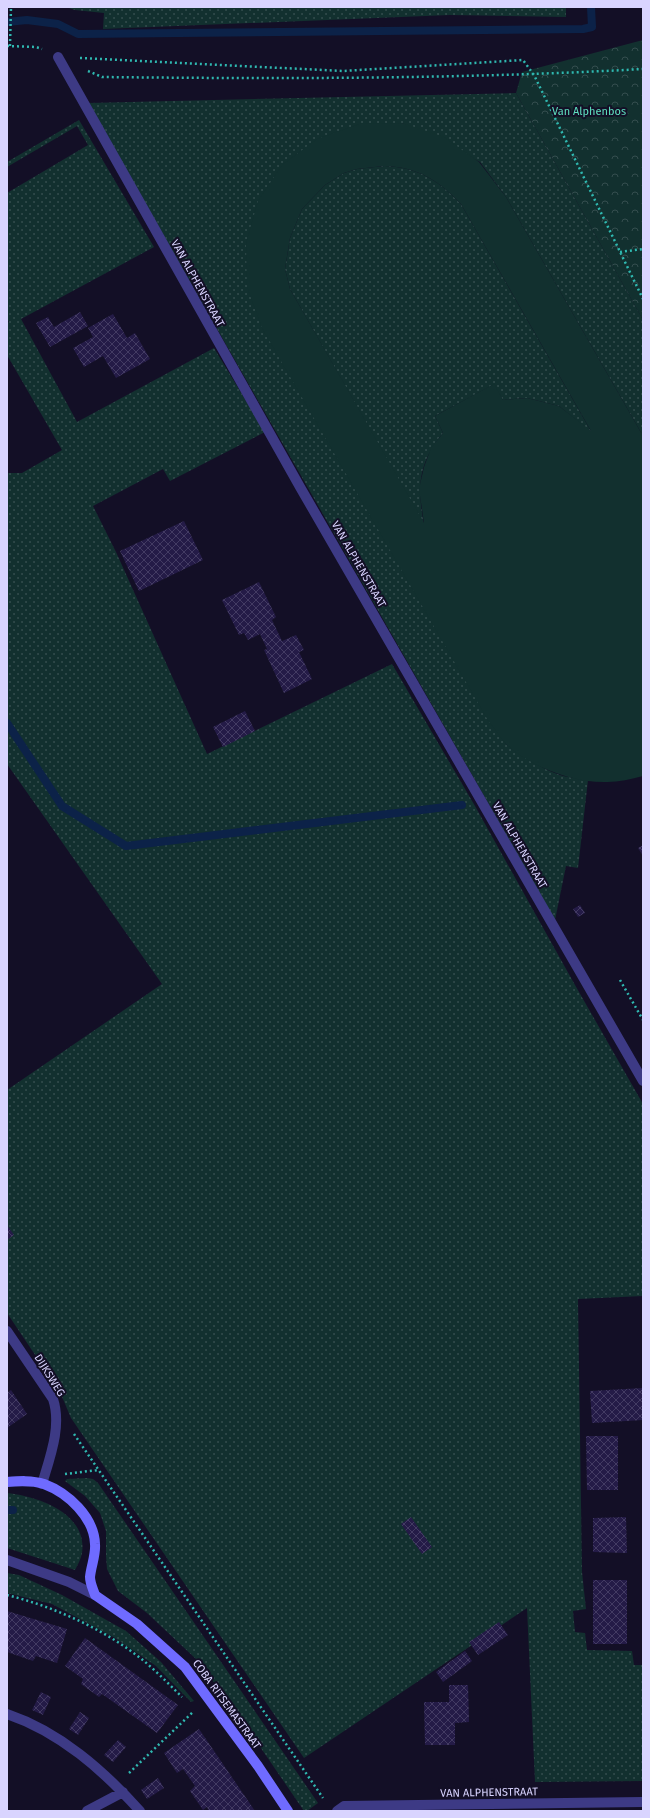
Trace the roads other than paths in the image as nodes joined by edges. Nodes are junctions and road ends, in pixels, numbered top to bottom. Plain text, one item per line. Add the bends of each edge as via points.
1 (58, 57) road end
2 (643, 1081) edge
3 (7, 1331) edge
4 (7, 1482) edge
5 (42, 1484) junction
6 (7, 1560) edge
7 (95, 1595) junction
8 (7, 1714) edge
9 (120, 1789) junction
10 (643, 1802) edge
11 (87, 1811) edge
12 (140, 1811) edge
13 (288, 1811) edge
14 (337, 1811) edge

1 - 2 street, VAN ALPHENSTRAAT via 300,487
3 - 5 street, DIJKSWEG via 53,1399 57,1409 58,1418 53,1444
4 - 5 street
5 - 7 street via 67,1499 89,1521 95,1545 90,1578
6 - 7 street via 68,1582
7 - 13 street, COBA RITSEMASTRAAT via 137,1624 186,1666
8 - 9 street via 21,1718 76,1750
9 - 11 street
9 - 12 street
10 - 14 street, VAN ALPHENSTRAAT via 344,1806

